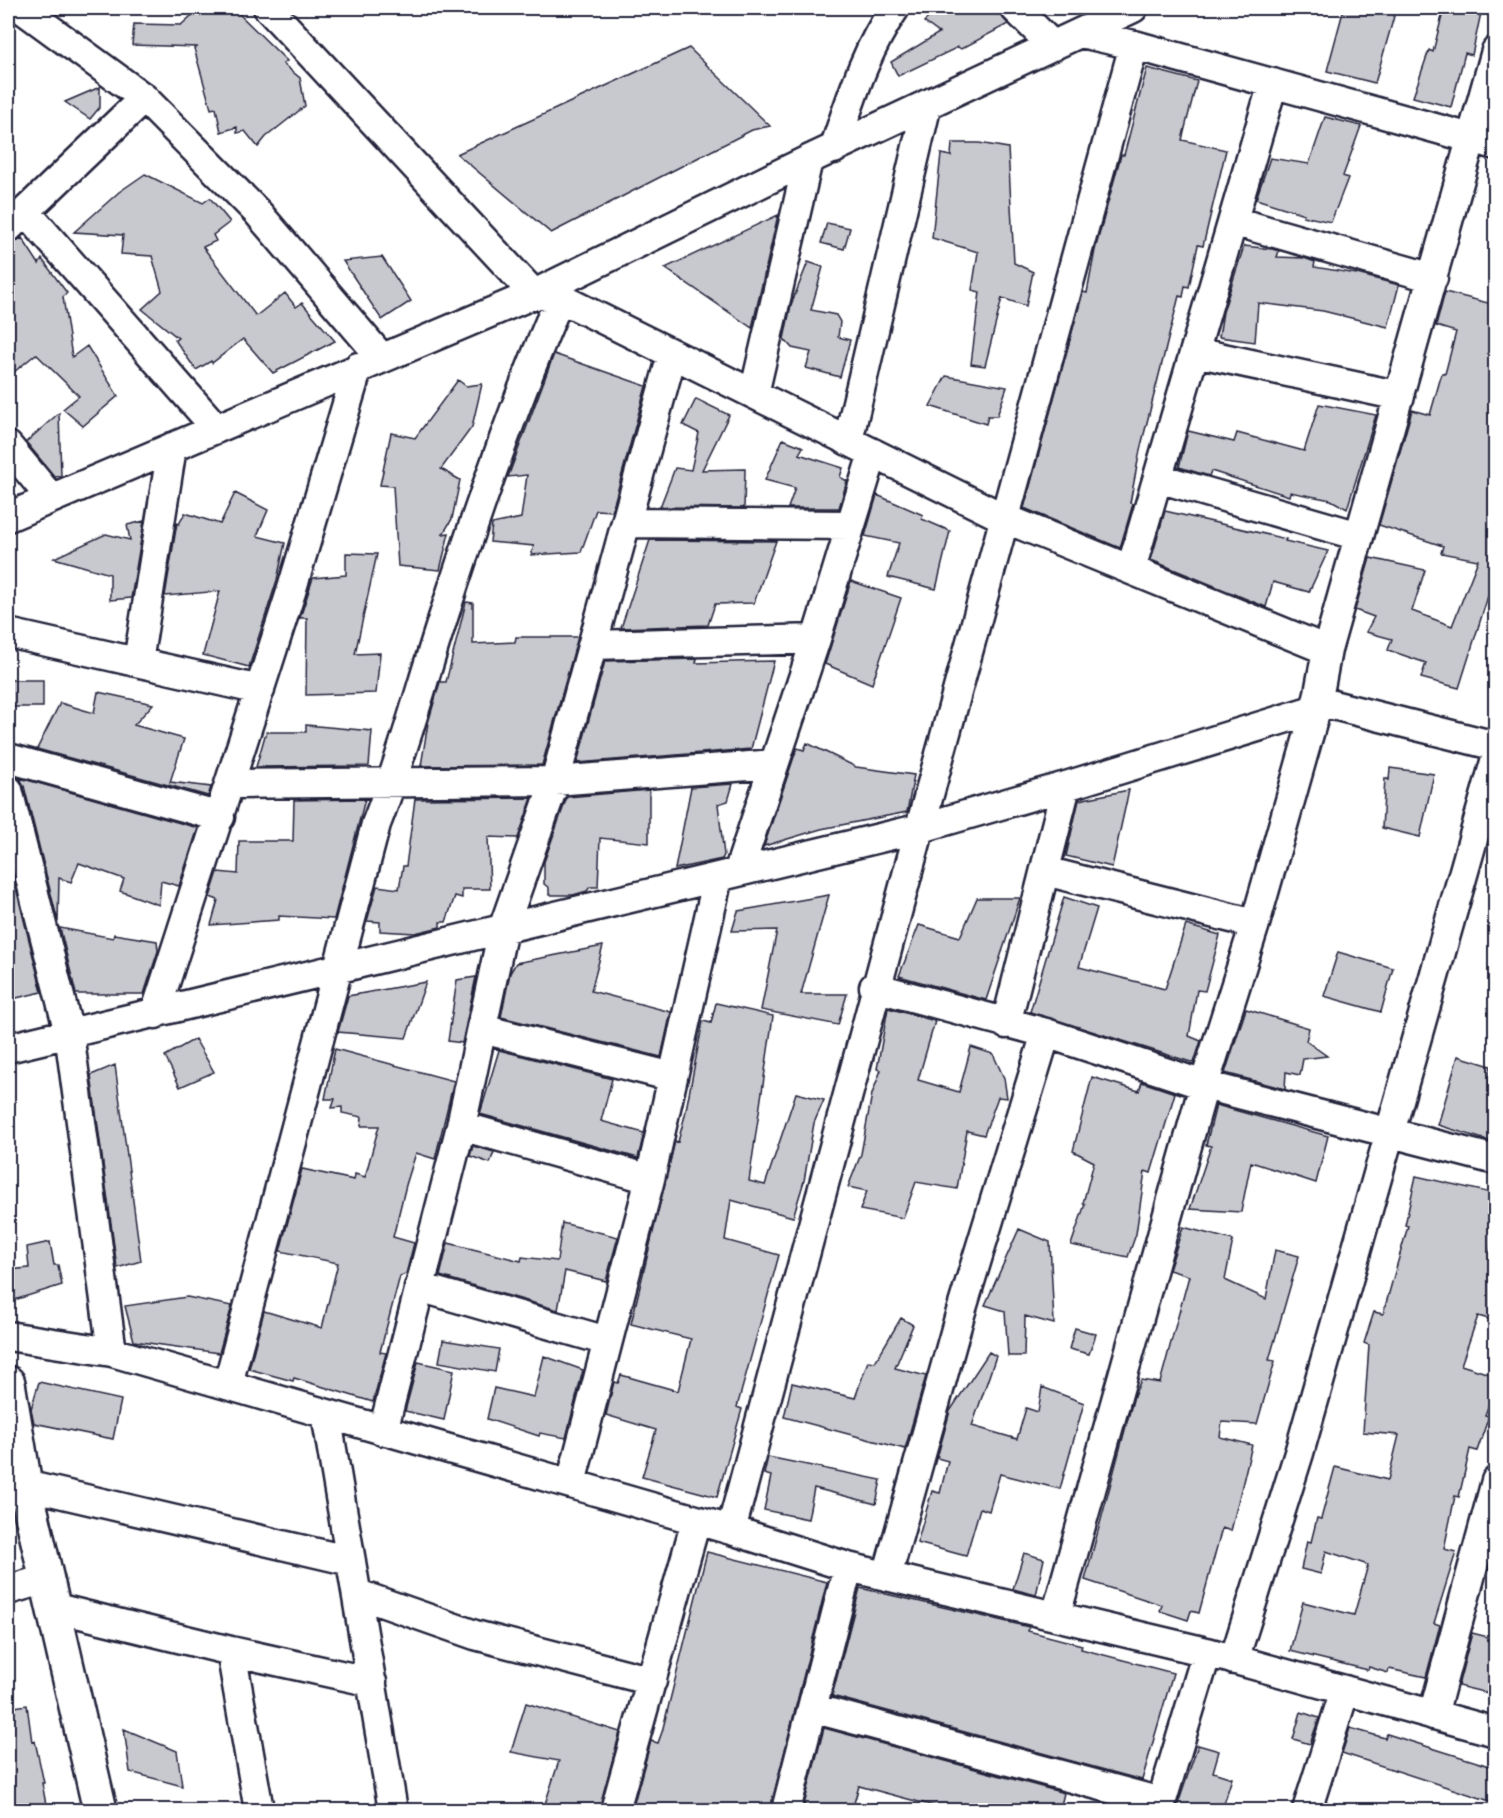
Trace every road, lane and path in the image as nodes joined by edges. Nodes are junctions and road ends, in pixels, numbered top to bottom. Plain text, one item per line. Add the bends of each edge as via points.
1 (21, 8) edge
2 (895, 8) edge
3 (1015, 8) edge
4 (1133, 8) edge
5 (274, 10) edge
6 (1081, 33) junction
7 (1134, 45) junction
8 (1053, 46) junction
9 (1496, 51) edge
10 (1273, 83) junction
11 (144, 98) junction
12 (927, 104) junction
13 (1484, 142) edge
14 (834, 148) junction
15 (808, 160) junction
16 (17, 220) edge
17 (1233, 221) junction
18 (1433, 278) junction
19 (547, 296) junction
20 (1195, 352) junction
21 (672, 355) junction
22 (369, 362) junction
23 (754, 394) junction
24 (1400, 396) junction
25 (216, 428) junction
26 (848, 441) junction
27 (8, 446) edge
28 (172, 447) junction
29 (873, 453) junction
30 (1158, 478) junction
31 (51, 498) junction
32 (8, 517) edge
33 (1004, 518) junction
34 (627, 523) junction
35 (851, 525) junction
36 (1359, 536) junction
37 (1131, 569) junction
38 (8, 633) edge
39 (816, 639) junction
40 (593, 645) junction
41 (1327, 650) junction
42 (138, 662) junction
43 (260, 690) junction
44 (1317, 705) junction
45 (8, 758) edge
46 (1495, 762) edge
47 (774, 764) junction
48 (555, 781) junction
49 (392, 782) junction
50 (231, 784) junction
51 (1066, 786) junction
52 (8, 790) edge
53 (220, 817) junction
54 (921, 828) junction
55 (1045, 871) junction
56 (728, 874) junction
57 (1255, 924) junction
58 (503, 929) junction
59 (335, 970) junction
60 (874, 987) junction
61 (155, 1014) junction
62 (1006, 1024) junction
63 (482, 1029) junction
64 (69, 1033) junction
65 (1047, 1033) junction
66 (8, 1048) edge
67 (673, 1077) junction
68 (1204, 1085) junction
69 (461, 1126) junction
70 (1391, 1133) junction
71 (1496, 1160) edge
72 (650, 1179) junction
73 (419, 1287) junction
74 (8, 1336) edge
75 (608, 1341) junction
76 (112, 1352) junction
77 (8, 1383) edge
78 (228, 1384) junction
79 (326, 1414) junction
80 (383, 1431) junction
81 (1496, 1481) edge
82 (571, 1483) junction
83 (25, 1485) junction
84 (696, 1521) junction
85 (731, 1530) junction
86 (351, 1561) junction
87 (848, 1567) junction
88 (887, 1576) junction
89 (1483, 1576) edge
90 (8, 1590) edge
91 (49, 1593) junction
92 (358, 1594) junction
93 (1056, 1616) junction
94 (231, 1652) junction
95 (1207, 1652) junction
96 (1234, 1660) junction
97 (652, 1681) junction
98 (372, 1682) junction
99 (1344, 1690) junction
100 (812, 1708) junction
101 (1433, 1715) junction
102 (1496, 1732) edge
103 (1160, 1806) edge
104 (100, 1810) edge
105 (259, 1810) edge
106 (393, 1810) edge
107 (615, 1810) edge
108 (786, 1810) edge
109 (1307, 1810) edge

1 - 11 street
2 - 14 street via 876,34
3 - 8 street
4 - 6 street
5 - 19 street
6 - 7 street
6 - 8 street
7 - 10 street
7 - 33 street
8 - 12 street
9 - 13 street
10 - 13 street
10 - 17 street
11 - 16 street
11 - 22 street via 258,213
12 - 14 street
12 - 26 street
13 - 18 street
14 - 15 street
15 - 19 street
15 - 23 street
16 - 25 street
17 - 18 street
17 - 20 street
18 - 24 street
19 - 21 street
19 - 22 street
19 - 49 street via 531,366 452,591
20 - 24 street
20 - 30 street
21 - 23 street
21 - 34 street
22 - 25 street
22 - 43 street
23 - 26 street
24 - 36 street
25 - 28 street
26 - 29 street
27 - 31 street
28 - 31 street
28 - 42 street
29 - 33 street
29 - 35 street
30 - 36 street
30 - 37 street
31 - 32 street
33 - 37 street
33 - 54 street
34 - 35 street
34 - 40 street
35 - 39 street
36 - 41 street
37 - 41 street
38 - 42 street
39 - 40 street
39 - 47 street
40 - 48 street
41 - 44 street
42 - 43 street
43 - 50 street
44 - 46 street
44 - 51 street
44 - 57 street
45 - 53 street
46 - 70 street
47 - 48 street
47 - 56 street
48 - 49 street
48 - 58 street
49 - 50 street
49 - 59 street via 376,824
50 - 53 street
51 - 54 street
51 - 55 street
52 - 64 street
53 - 61 street
54 - 56 street
54 - 60 street
55 - 57 street
55 - 62 street
56 - 58 street
56 - 67 street
57 - 68 street
58 - 59 street
58 - 63 street
59 - 61 street
59 - 78 street
60 - 62 street
60 - 85 street
61 - 64 street
62 - 65 street
63 - 67 street
63 - 69 street
64 - 66 street
64 - 76 street
65 - 68 street
65 - 88 street via 959,1318
67 - 72 street
68 - 70 street
68 - 93 street
69 - 72 street
69 - 73 street
70 - 71 street
70 - 96 street via 1299,1453
72 - 75 street
73 - 75 street
73 - 80 street
74 - 76 street
75 - 82 street
76 - 78 street
77 - 83 street
78 - 79 street
79 - 80 street
79 - 86 street
80 - 82 street
81 - 89 street
82 - 84 street
83 - 86 street
83 - 91 street
84 - 85 street
84 - 97 street
85 - 87 street
86 - 92 street
87 - 88 street
87 - 100 street
88 - 93 street
89 - 101 street
90 - 91 street
91 - 94 street
91 - 104 street
92 - 97 street via 475,1635
92 - 98 street
93 - 95 street
94 - 98 street
94 - 105 street
95 - 96 street
95 - 103 street
96 - 99 street
97 - 107 street
98 - 106 street
99 - 101 street
99 - 109 street
100 - 103 street
100 - 108 street
101 - 102 street

